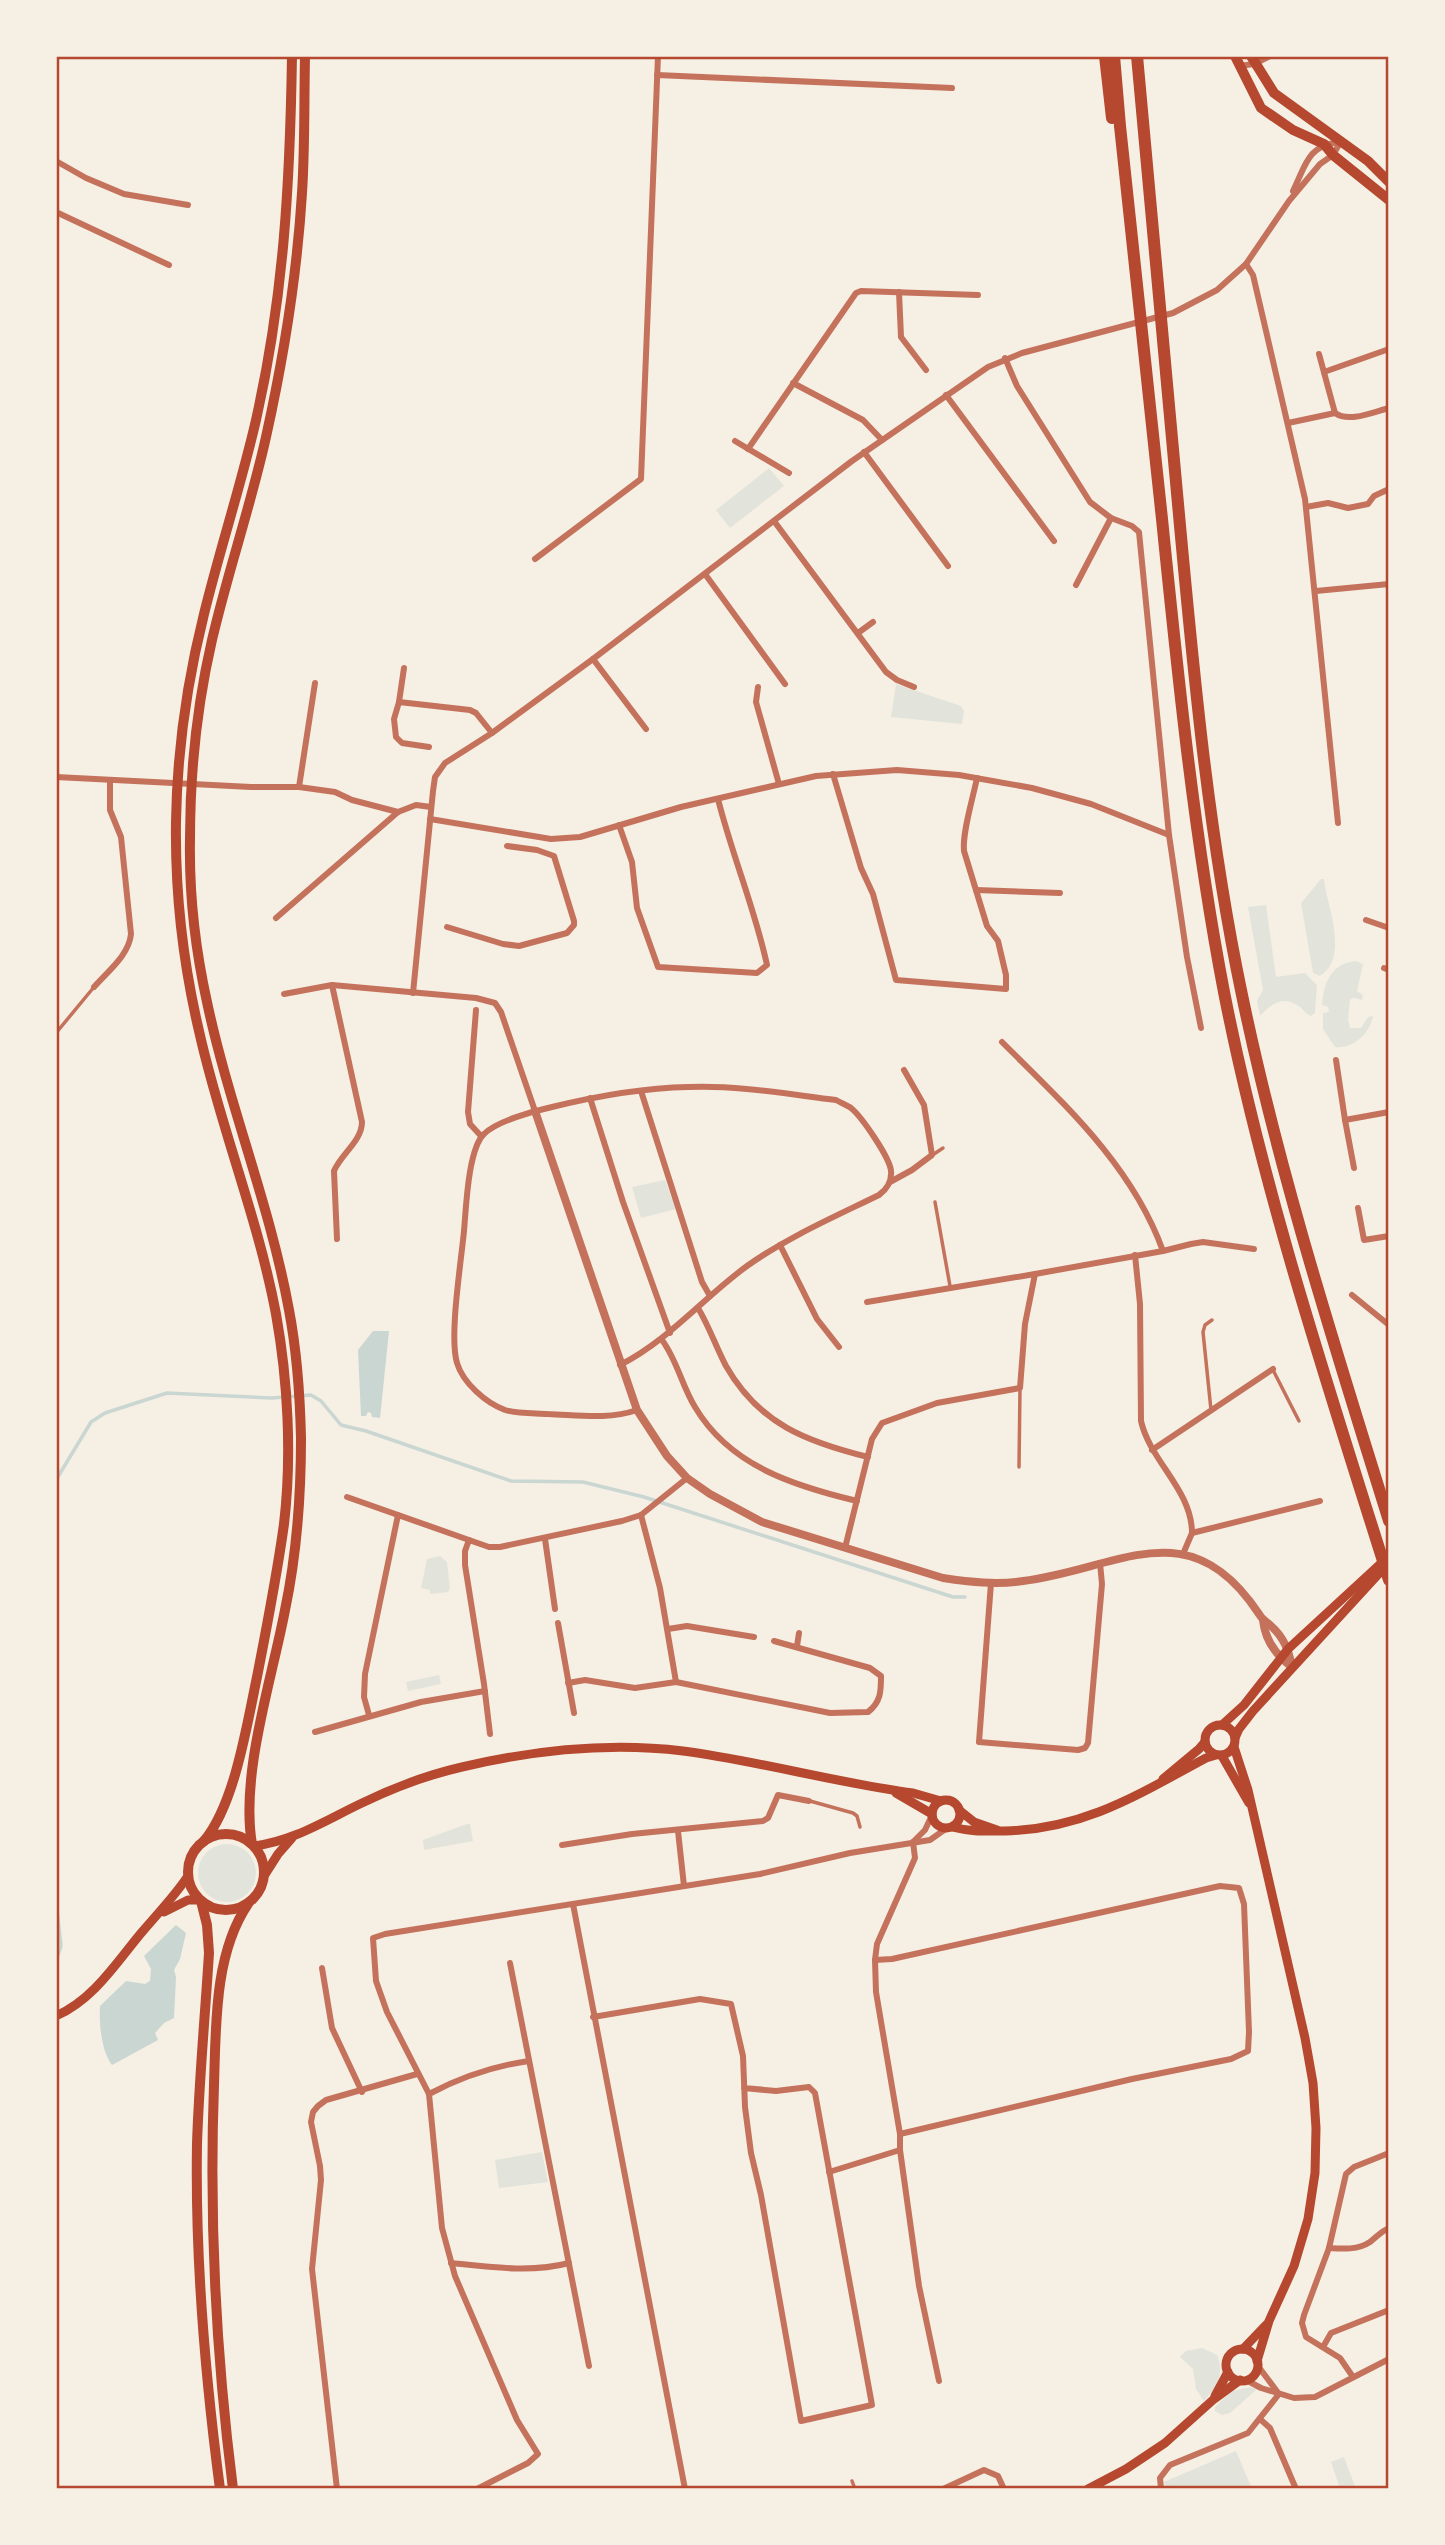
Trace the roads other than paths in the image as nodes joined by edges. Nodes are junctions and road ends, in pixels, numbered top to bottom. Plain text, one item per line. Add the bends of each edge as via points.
1 (292, 56) edge
2 (305, 56) edge
3 (658, 56) edge
4 (1105, 56) edge
5 (1114, 56) edge
6 (1137, 56) edge
7 (1270, 56) edge
8 (1245, 60) edge
9 (657, 75) junction
10 (952, 88) dead end
11 (1120, 126) junction
12 (1341, 141) junction
13 (1324, 144) junction
14 (1333, 155) junction
15 (56, 161) edge
16 (1389, 182) edge
17 (1389, 200) edge
18 (1289, 201) junction
19 (188, 205) dead end
20 (56, 212) edge
21 (1247, 264) junction
22 (169, 265) dead end
23 (900, 292) junction
24 (978, 295) dead end
25 (1389, 349) edge
26 (1319, 354) dead end
27 (1005, 358) junction
28 (926, 370) dead end
29 (1324, 372) junction
30 (793, 383) junction
31 (946, 395) junction
32 (1389, 408) edge
33 (1335, 413) junction
34 (1288, 423) junction
35 (882, 440) junction
36 (734, 441) dead end
37 (748, 449) junction
38 (864, 452) junction
39 (789, 473) dead end
40 (1389, 489) edge
41 (1306, 507) junction
42 (1111, 518) junction
43 (774, 521) junction
44 (1054, 541) dead end
45 (535, 559) dead end
46 (948, 566) dead end
47 (705, 574) junction
48 (1389, 584) edge
49 (1076, 585) dead end
50 (1316, 591) junction
51 (873, 622) dead end
52 (858, 632) junction
53 (593, 659) junction
54 (404, 668) dead end
55 (314, 683) dead end
56 (785, 684) dead end
57 (758, 687) dead end
58 (914, 687) dead end
59 (399, 702) junction
60 (646, 729) dead end
61 (492, 733) junction
62 (429, 747) dead end
63 (833, 774) junction
64 (56, 777) edge
65 (977, 778) junction
66 (110, 780) junction
67 (779, 784) junction
68 (299, 787) junction
69 (718, 799) junction
70 (431, 807) junction
71 (397, 812) junction
72 (430, 819) junction
73 (1338, 823) dead end
74 (619, 825) junction
75 (1169, 835) junction
76 (507, 846) dead end
77 (976, 890) junction
78 (1060, 894) dead end
79 (276, 918) dead end
80 (1366, 920) dead end
81 (447, 927) dead end
82 (1389, 928) edge
83 (332, 985) junction
84 (94, 987) joint
85 (413, 993) junction
86 (284, 994) dead end
87 (476, 1010) dead end
88 (1201, 1028) dead end
89 (56, 1033) edge
90 (1002, 1042) dead end
91 (1336, 1060) dead end
92 (904, 1070) dead end
93 (641, 1091) junction
94 (590, 1098) junction
95 (535, 1111) junction
96 (1389, 1112) edge
97 (1345, 1121) junction
98 (481, 1136) junction
99 (943, 1148) dead end
100 (932, 1155) junction
101 (1354, 1168) dead end
102 (890, 1182) junction
103 (935, 1202) dead end
104 (1358, 1209) dead end
105 (1389, 1236) edge
106 (337, 1238) dead end
107 (780, 1245) junction
108 (1254, 1249) dead end
109 (1163, 1251) junction
110 (1135, 1255) junction
111 (1035, 1274) junction
112 (950, 1286) junction
113 (1352, 1295) dead end
114 (710, 1296) junction
115 (867, 1302) dead end
116 (698, 1308) junction
117 (1212, 1320) dead end
118 (1389, 1325) edge
119 (670, 1333) junction
120 (662, 1340) junction
121 (839, 1347) dead end
122 (620, 1365) junction
123 (1273, 1369) joint
124 (1020, 1388) junction
125 (637, 1410) junction
126 (1211, 1410) junction
127 (1299, 1421) dead end
128 (1152, 1450) junction
129 (868, 1457) junction
130 (1019, 1467) dead end
131 (687, 1478) junction
132 (347, 1497) dead end
133 (857, 1501) junction
134 (1320, 1501) dead end
135 (398, 1515) junction
136 (641, 1515) junction
137 (1389, 1521) edge
138 (1192, 1533) junction
139 (545, 1539) junction
140 (469, 1540) junction
141 (845, 1548) junction
142 (1183, 1554) junction
143 (1389, 1559) edge
144 (1100, 1563) junction
145 (1389, 1580) edge
146 (991, 1583) junction
147 (555, 1609) dead end
148 (1263, 1620) junction
149 (558, 1623) dead end
150 (668, 1629) junction
151 (799, 1633) dead end
152 (754, 1636) dead end
153 (774, 1641) dead end
154 (797, 1646) junction
155 (1288, 1649) junction
156 (1280, 1658) junction
157 (1292, 1667) junction
158 (676, 1682) junction
159 (568, 1683) junction
160 (485, 1690) junction
161 (573, 1713) dead end
162 (369, 1715) junction
163 (1222, 1726) junction
164 (315, 1732) dead end
165 (490, 1734) dead end
166 (1205, 1742) junction
167 (1234, 1743) junction
168 (1219, 1755) junction
169 (1159, 1783) junction
170 (892, 1790) junction
171 (809, 1801) joint
172 (941, 1801) junction
173 (1251, 1808) junction
174 (960, 1810) junction
175 (932, 1815) junction
176 (860, 1827) dead end
177 (950, 1827) junction
178 (678, 1831) junction
179 (998, 1831) junction
180 (293, 1837) junction
181 (204, 1841) junction
182 (913, 1842) junction
183 (562, 1844) dead end
184 (253, 1845) junction
185 (188, 1876) junction
186 (264, 1876) junction
187 (684, 1886) junction
188 (200, 1901) junction
189 (248, 1904) junction
190 (573, 1904) junction
191 (156, 1917) junction
192 (875, 1960) junction
193 (510, 1963) dead end
194 (322, 1968) dead end
195 (56, 2016) edge
196 (593, 2017) junction
197 (529, 2061) junction
198 (417, 2074) junction
199 (744, 2088) junction
200 (362, 2092) junction
201 (429, 2094) junction
202 (900, 2134) junction
203 (900, 2150) junction
204 (1389, 2153) edge
205 (829, 2172) junction
206 (1389, 2228) edge
207 (1329, 2248) junction
208 (451, 2263) junction
209 (569, 2263) junction
210 (1389, 2310) edge
211 (1269, 2321) junction
212 (1323, 2347) junction
213 (1243, 2349) junction
214 (1389, 2359) edge
215 (1257, 2363) junction
216 (589, 2366) dead end
217 (1228, 2372) junction
218 (1353, 2377) junction
219 (1243, 2380) junction
220 (939, 2381) dead end
221 (1279, 2394) junction
222 (1214, 2399) junction
223 (1261, 2420) junction
224 (492, 2481) junction
225 (852, 2481) dead end
226 (220, 2489) edge
227 (233, 2489) edge
228 (337, 2489) edge
229 (477, 2489) edge
230 (496, 2489) edge
231 (685, 2489) edge
232 (855, 2489) edge
233 (943, 2489) edge
234 (1004, 2489) edge
235 (1088, 2489) edge
236 (1161, 2489) edge
237 (1296, 2489) edge

1 - 181 main road via 287,221 269,359 189,684 176,822 179,909 192,997 269,1283 282,1358 287,1432 285,1520 271,1608 226,1800
2 - 184 main road via 303,190 290,312 265,442 202,687 191,778 193,918 206,1001 283,1278 296,1357 301,1431 296,1537 251,1782
3 - 9 street
4 - 11 highway via 1110,115
5 - 11 highway
6 - 137 highway via 1183,555 1220,876 1241,992 1282,1166
7 - 8 street
8 - 12 main road via 1274,93
8 - 13 main road via 1261,108
9 - 10 street
9 - 45 street via 641,479
11 - 145 highway via 1185,733 1222,980 1266,1170
12 - 13 street
12 - 14 street
12 - 16 main road
13 - 14 main road
13 - 18 street via 1312,151
14 - 17 main road
14 - 18 street
15 - 19 street via 124,194
18 - 21 street
20 - 22 street
21 - 27 street via 1217,290 1173,313
21 - 34 street
23 - 24 street
23 - 28 street via 901,337
23 - 30 street via 856,293
25 - 29 street
26 - 29 street
27 - 31 street
27 - 42 street via 1017,386 1090,502
29 - 33 street
30 - 35 street via 863,420
30 - 37 street
31 - 35 street
31 - 44 street
32 - 33 street via 1341,418
33 - 34 street
34 - 41 street
35 - 38 street
36 - 37 street
37 - 39 street
38 - 43 street
38 - 46 street
40 - 41 street via 1358,506 1328,503
41 - 50 street
42 - 49 street
42 - 75 street via 1132,526 1141,540
43 - 47 street
43 - 52 street
47 - 53 street
47 - 56 street
48 - 50 street
50 - 73 street
51 - 52 street
52 - 58 street via 886,672
53 - 60 street
53 - 61 street
54 - 59 street
55 - 68 street
57 - 67 street via 756,702
59 - 61 street via 470,710
59 - 62 street via 394,719 396,737 402,743
61 - 70 street via 439,768
63 - 65 street via 910,771
63 - 67 street
63 - 77 street via 896,980 1006,989 998,941 987,926
64 - 66 street
65 - 75 street via 1091,804
65 - 77 street via 963,840
66 - 68 street
66 - 84 street via 110,810 121,836 131,933 124,953
67 - 69 street
68 - 71 street via 335,792
69 - 74 street
69 - 74 street via 768,965 757,973 658,968 637,908 632,862
70 - 71 street via 416,805
70 - 72 street
71 - 79 street
72 - 74 street via 551,839 580,837
72 - 85 street
75 - 88 street
76 - 81 street via 554,856 574,921 571,930 513,946
77 - 78 street
80 - 82 street
83 - 85 street
83 - 86 street
83 - 106 street via 362,1122 359,1136 334,1171
84 - 89 lane
85 - 95 street via 495,1003
87 - 98 street via 468,1112 470,1124
90 - 109 street via 1105,1148
91 - 97 street
92 - 100 street via 924,1105
93 - 94 street
93 - 102 street via 750,1089 836,1100 858,1115 888,1161
93 - 114 street
94 - 95 street
94 - 119 street
95 - 98 street
95 - 122 street
96 - 97 street
97 - 101 street
98 - 125 street via 474,1152 465,1220 456,1318 457,1364 484,1398 506,1410 609,1417
99 - 100 lane
100 - 102 street
102 - 107 street via 879,1195
103 - 112 lane
104 - 105 street via 1364,1240
107 - 114 street
107 - 121 street via 817,1320
108 - 109 street via 1203,1242
109 - 110 street
110 - 111 street
110 - 128 street via 1141,1421
111 - 112 street
111 - 124 street
112 - 115 street
113 - 118 street
114 - 116 street
116 - 119 street
116 - 129 street via 727,1367 760,1409 799,1435
117 - 126 lane via 1203,1332
119 - 120 street
120 - 122 street
120 - 133 street via 695,1407 726,1445 778,1477
122 - 125 street
123 - 126 street
123 - 127 lane
124 - 129 street via 895,1416 875,1432
124 - 130 lane
125 - 131 street
126 - 128 street
128 - 138 street via 1190,1510
129 - 133 street
131 - 136 street
131 - 141 street via 736,1510
132 - 135 street
133 - 141 street
134 - 138 street
135 - 140 street
135 - 162 street via 365,1674 363,1697
136 - 139 street
136 - 150 street
138 - 142 street
139 - 140 street via 500,1547
139 - 147 street
140 - 160 street via 465,1565
141 - 146 street via 943,1578
142 - 144 street via 1149,1552
142 - 148 street via 1227,1576
143 - 155 main road
143 - 157 main road
144 - 146 street via 1023,1581
144 - 146 street via 1088,1743 1078,1750 979,1742
148 - 155 street
148 - 156 street
149 - 159 street
150 - 152 street via 688,1626
150 - 158 street
151 - 154 street
153 - 154 street
154 - 158 street via 870,1668 881,1676 876,1706 868,1712 830,1713
155 - 156 main road
155 - 157 street
156 - 157 street
156 - 163 main road
157 - 167 main road via 1244,1722
158 - 159 street via 635,1688 585,1680
159 - 161 street
160 - 162 street
160 - 165 street
162 - 164 street
163 - 166 main road via 1210,1729
163 - 167 main road via 1231,1730
166 - 168 main road via 1208,1750
166 - 169 main road
167 - 168 main road
167 - 173 main road
168 - 169 main road
168 - 173 main road
169 - 179 main road via 1085,1818 1043,1828
170 - 172 main road
170 - 175 main road
170 - 180 main road via 682,1751 573,1749 435,1774
171 - 176 lane via 853,1813
171 - 178 street via 778,1794 763,1821
172 - 174 main road via 952,1801
172 - 175 main road
173 - 211 main road via 1307,2049 1316,2129 1308,2219 1291,2275
174 - 177 main road
174 - 179 main road via 974,1822
175 - 177 main road via 937,1825
175 - 182 street
177 - 179 main road
177 - 182 street via 929,1840
178 - 183 street
178 - 187 street
180 - 184 main road
180 - 186 main road
181 - 184 main road via 228,1834
181 - 185 main road via 191,1857
182 - 187 street
182 - 192 street via 915,1858 877,1944
184 - 186 main road
185 - 188 main road
185 - 191 main road
186 - 189 main road via 260,1891
187 - 190 street
188 - 189 main road via 229,1911
188 - 191 main road via 179,1904
188 - 226 main road via 209,1953 197,2143 197,2230
189 - 227 main road via 231,1934 223,1971 211,2151 214,2292
190 - 196 street
190 - 198 street via 373,1938 376,1980
191 - 195 main road via 94,1990
192 - 202 street via 876,1992
192 - 202 street via 1220,1886 1238,1888 1244,1904 1248,2051 1231,2059
193 - 197 street
194 - 200 street via 332,2028
196 - 199 street via 700,1999 731,2004 743,2056
196 - 231 street
197 - 201 street via 500,2065
197 - 209 street
198 - 200 street
198 - 201 street
199 - 205 street via 813,2089
199 - 205 street via 751,2153 801,2421 872,2405
200 - 228 street via 326,2101 313,2112 311,2122 321,2180 312,2269
201 - 208 street via 442,2228
202 - 203 street
203 - 205 street
203 - 220 street via 919,2286
204 - 207 street via 1346,2174
206 - 207 street via 1353,2249
207 - 212 street via 1302,2323 1306,2337
208 - 209 street via 503,2268
208 - 224 street via 517,2420 538,2454
209 - 216 street
210 - 212 street via 1331,2333
211 - 213 main road
211 - 215 main road
212 - 218 street via 1340,2358
213 - 215 main road via 1253,2353
213 - 217 main road via 1234,2350 1227,2358
214 - 218 street
215 - 219 main road via 1255,2373
215 - 221 street
217 - 219 main road
217 - 222 main road
218 - 221 street via 1315,2397
219 - 221 street
219 - 222 main road
221 - 223 street
222 - 235 main road via 1166,2443
223 - 236 street via 1248,2433 1170,2465 1160,2478
223 - 237 street via 1270,2428
224 - 229 street
224 - 230 street
225 - 232 lane
233 - 234 street via 984,2470 998,2476

